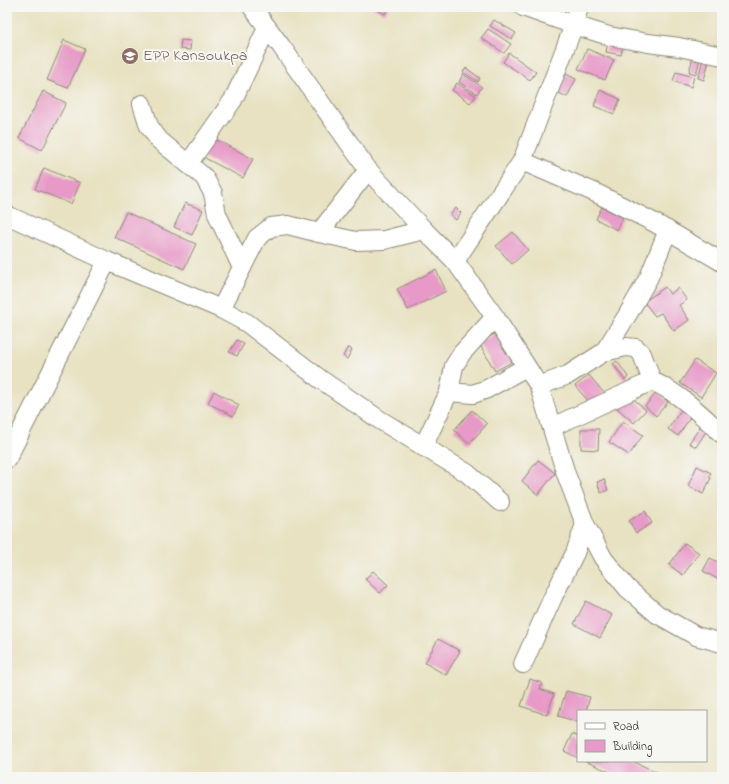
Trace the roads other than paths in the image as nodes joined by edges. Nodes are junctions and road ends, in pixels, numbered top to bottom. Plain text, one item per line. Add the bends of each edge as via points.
1 (252, 7) edge
2 (522, 7) edge
3 (579, 7) edge
4 (574, 26) junction
5 (267, 28) junction
6 (722, 56) edge
7 (142, 104) dead end
8 (522, 161) junction
9 (188, 164) junction
10 (368, 170) junction
11 (7, 215) edge
12 (424, 230) junction
13 (668, 230) junction
14 (319, 234) junction
15 (107, 261) junction
16 (455, 261) junction
17 (722, 262) edge
18 (242, 268) junction
19 (221, 310) junction
20 (495, 317) junction
21 (604, 352) junction
22 (526, 367) junction
23 (652, 381) junction
24 (540, 386) junction
25 (449, 392) junction
26 (552, 426) junction
27 (722, 434) edge
28 (12, 438) edge
29 (423, 447) junction
30 (7, 459) edge
31 (500, 502) dead end
32 (585, 524) junction
33 (722, 643) edge
34 (523, 664) dead end

1 - 5 street
2 - 4 street
3 - 4 street
4 - 6 street via 609,36
4 - 8 street
5 - 9 street via 233,100
5 - 10 street
7 - 9 street via 150,126 159,140
8 - 13 street via 596,193
8 - 16 street
9 - 18 street via 204,177 213,193 217,214
10 - 12 street
10 - 14 street
11 - 15 street
12 - 14 street via 384,240 356,241
12 - 16 street
13 - 17 street
13 - 21 street via 649,277
14 - 18 street via 288,225 271,227 257,238
15 - 19 street
15 - 28 street
16 - 20 street
18 - 19 street
19 - 29 street via 247,323 320,378
20 - 22 street
20 - 25 street via 462,353 454,366
21 - 23 street via 626,347 636,348 642,354
21 - 24 street via 568,375
22 - 24 street
22 - 25 street via 473,394
23 - 26 street
23 - 27 street via 665,387
24 - 26 street
25 - 29 street
26 - 32 street via 566,474
28 - 30 street
29 - 31 street via 467,473
32 - 33 street via 604,558 627,588 657,614 696,636
32 - 34 street via 575,553

